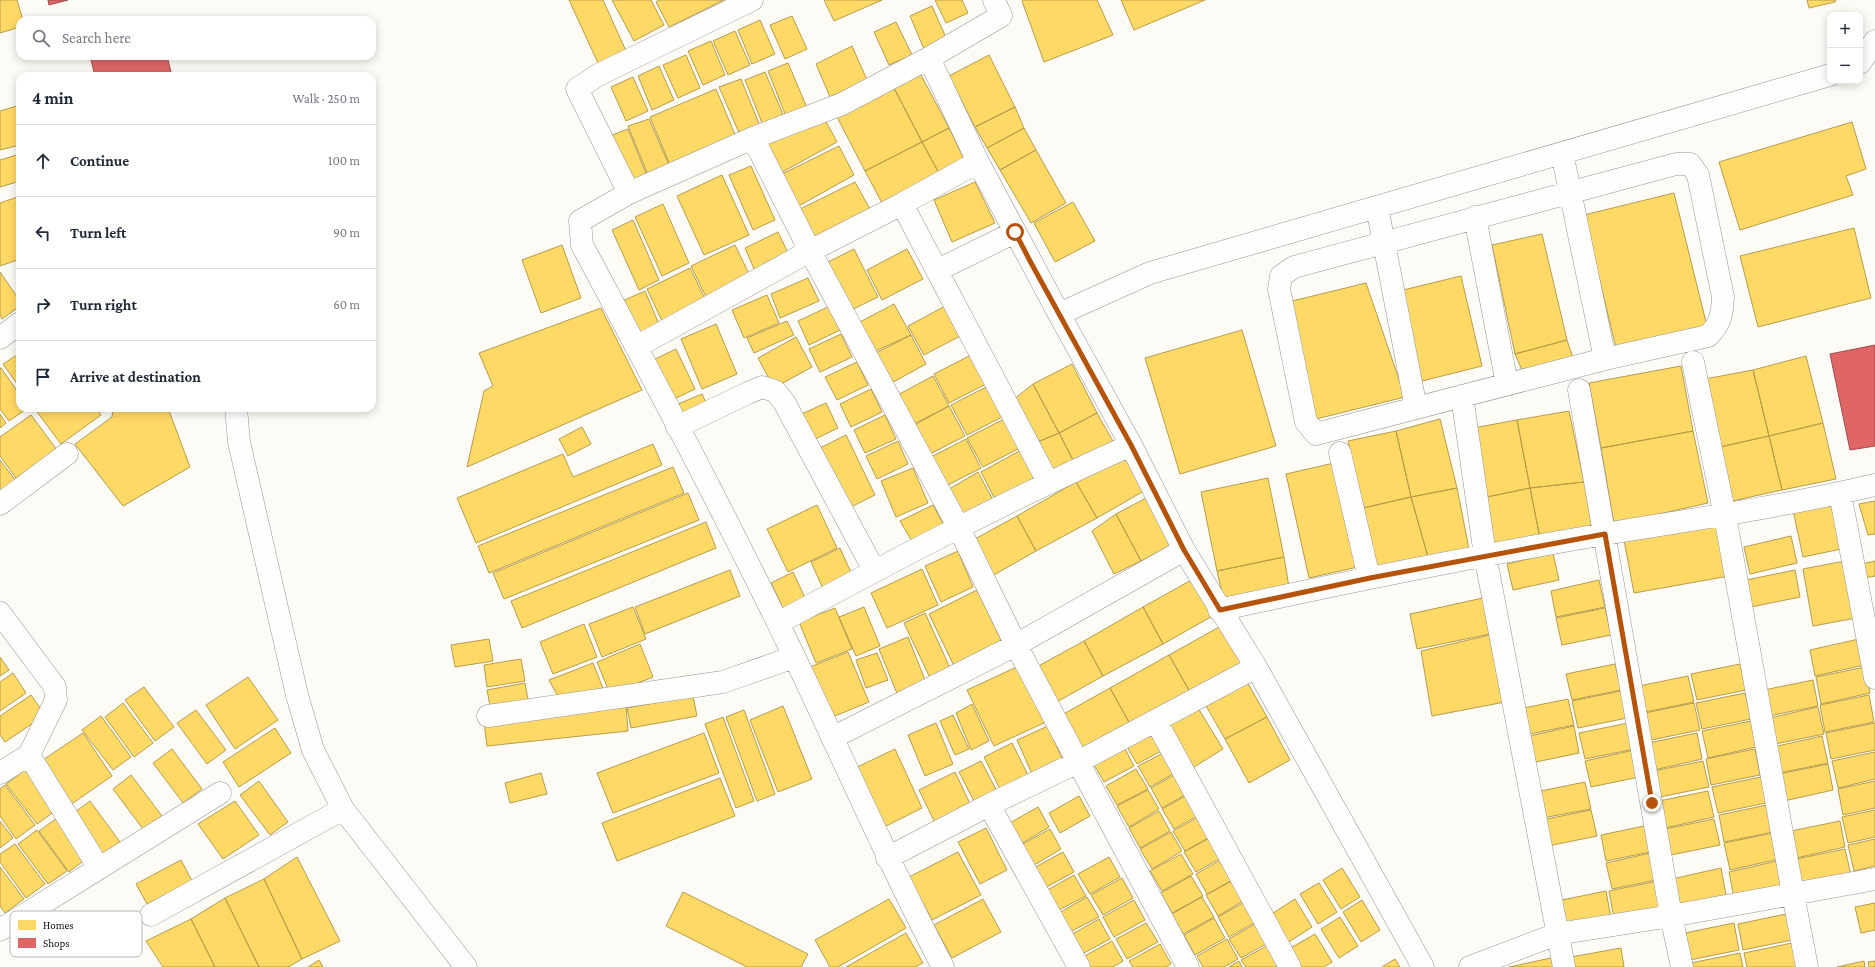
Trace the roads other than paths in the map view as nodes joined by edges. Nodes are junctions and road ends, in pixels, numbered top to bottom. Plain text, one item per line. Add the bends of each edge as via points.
1 (752, 0) edge
2 (994, 0) edge
3 (1875, 41) edge
4 (929, 58) junction
5 (1863, 58) edge
6 (1827, 76) edge
7 (753, 138) junction
8 (1562, 153) junction
9 (978, 162) junction
10 (1570, 192) junction
11 (629, 193) junction
12 (902, 204) junction
13 (1377, 207) junction
14 (1475, 217) junction
15 (1015, 232) junction
16 (1384, 242) junction
17 (810, 251) junction
18 (938, 270) junction
19 (1059, 314) junction
20 (16, 326) edge
21 (0, 338) edge
22 (636, 347) junction
23 (1605, 359) junction
24 (1693, 362) dead end
25 (1507, 384) junction
26 (1579, 390) dead end
27 (1462, 396) junction
28 (1416, 408) junction
29 (236, 412) edge
30 (677, 427) junction
31 (1131, 445) junction
32 (1340, 453) dead end
33 (67, 454) dead end
34 (1048, 482) junction
35 (1875, 485) edge
36 (1840, 493) junction
37 (0, 504) edge
38 (1725, 516) junction
39 (958, 526) junction
40 (1605, 534) junction
41 (1184, 550) junction
42 (1485, 556) junction
43 (874, 570) junction
44 (1370, 578) junction
45 (1220, 610) junction
46 (0, 613) edge
47 (778, 623) junction
48 (1016, 645) junction
49 (794, 658) junction
50 (1256, 667) junction
51 (1875, 678) edge
52 (488, 716) dead end
53 (1156, 721) junction
54 (832, 738) junction
55 (29, 755) junction
56 (1078, 762) junction
57 (0, 773) edge
58 (220, 793) dead end
59 (989, 805) junction
60 (343, 809) junction
61 (887, 858) junction
62 (99, 868) junction
63 (1875, 879) edge
64 (1792, 894) junction
65 (30, 911) edge
66 (151, 915) dead end
67 (1671, 916) junction
68 (10, 924) edge
69 (0, 930) edge
70 (1557, 934) junction
71 (466, 967) edge
72 (943, 967) edge
73 (1079, 967) edge
74 (1188, 967) edge
75 (1290, 967) edge
76 (1423, 967) edge
77 (1470, 967) edge
78 (1564, 967) edge
79 (1682, 967) edge
80 (1807, 967) edge

1 - 11 street via 598,76 577,89
2 - 4 street via 1001,16
3 - 5 street
4 - 7 street via 842,104
4 - 9 street
6 - 8 street
7 - 11 street
7 - 17 street
8 - 10 street
8 - 13 street
9 - 12 street
9 - 15 street
10 - 14 street
10 - 23 street
10 - 23 street via 1676,164 1690,164 1698,176 1723,297 1718,325 1708,336
11 - 22 street via 580,221 582,245
12 - 17 street
12 - 18 street
13 - 16 street
13 - 19 street via 1150,273
14 - 16 street
14 - 25 street
15 - 18 street
15 - 19 street
16 - 28 street
16 - 28 street via 1294,267 1281,276 1279,289 1300,401 1306,422 1316,434
17 - 22 street
17 - 39 street
18 - 34 street
19 - 31 street
20 - 21 street
22 - 30 street
23 - 25 street
24 - 38 street
25 - 27 street
26 - 40 street
27 - 28 street
27 - 42 street
29 - 60 street via 239,442 297,695 313,750
30 - 43 street via 748,392 762,387 775,391 784,402
30 - 47 street
31 - 34 street
31 - 41 street
32 - 44 street
33 - 37 street
34 - 39 street
35 - 36 street
36 - 38 street
36 - 51 street
38 - 40 street
38 - 64 street
39 - 43 street
39 - 48 street
40 - 42 street
40 - 67 street
41 - 45 street
41 - 48 street
42 - 44 street
42 - 70 street
43 - 47 street
44 - 45 street
45 - 50 street
46 - 55 street via 55,687 56,700
47 - 49 street
48 - 54 street
48 - 56 street
49 - 52 street via 723,682
49 - 54 street
50 - 53 street
50 - 76 street
53 - 56 street
53 - 75 street
54 - 61 street
55 - 57 street
55 - 62 street
56 - 59 street
56 - 74 street
58 - 62 street
59 - 61 street
59 - 73 street
60 - 66 street
60 - 71 street
61 - 72 street
62 - 65 street
63 - 64 street
64 - 67 street
64 - 80 street
67 - 70 street
67 - 79 street
68 - 69 street
70 - 77 street
70 - 78 street

